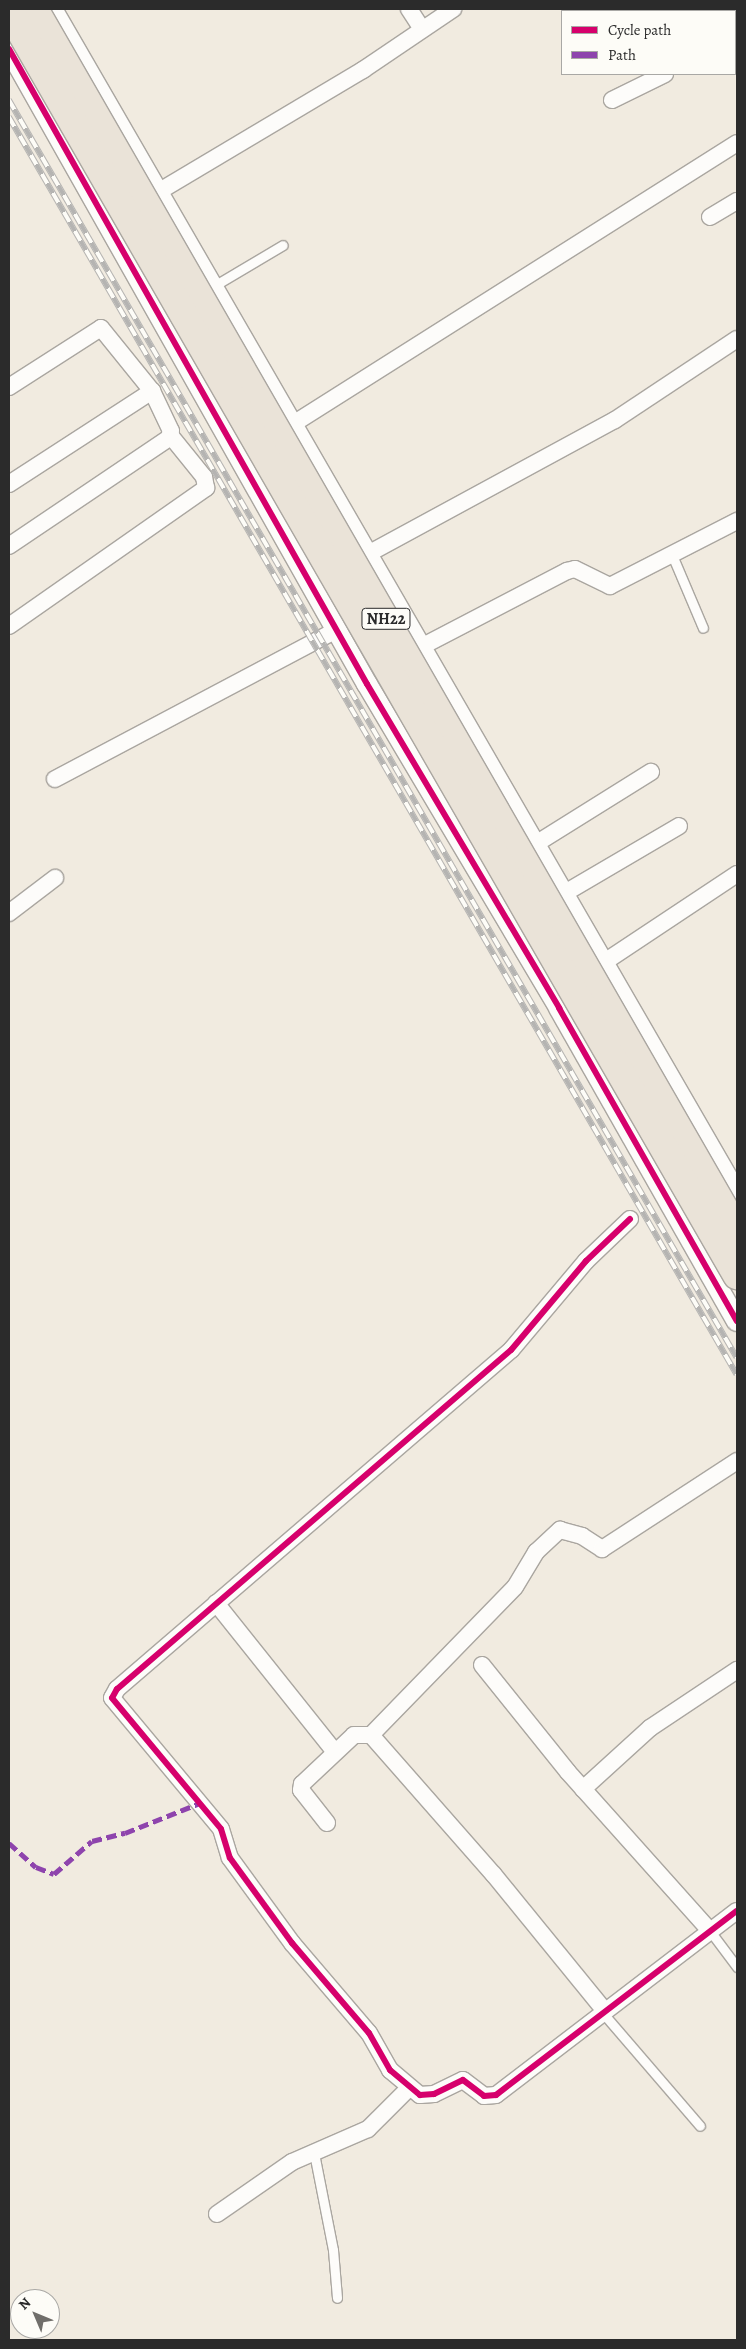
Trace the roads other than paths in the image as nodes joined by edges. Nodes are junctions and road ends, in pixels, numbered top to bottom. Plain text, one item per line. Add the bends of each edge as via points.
1 (34, 9) edge
2 (52, 9) edge
3 (409, 9) edge
4 (453, 9) edge
5 (9, 12) edge
6 (422, 29) junction
7 (9, 50) edge
8 (662, 75) edge
9 (612, 100) dead end
10 (737, 142) edge
11 (158, 192) junction
12 (737, 201) edge
13 (710, 217) dead end
14 (283, 246) dead end
15 (212, 287) junction
16 (737, 339) edge
17 (9, 387) edge
18 (152, 391) junction
19 (291, 425) junction
20 (170, 436) junction
21 (242, 456) junction
22 (9, 484) edge
23 (737, 522) edge
24 (9, 546) edge
25 (366, 555) junction
26 (672, 555) junction
27 (9, 626) edge
28 (702, 628) dead end
29 (337, 630) junction
30 (419, 648) junction
31 (651, 772) dead end
32 (56, 779) dead end
33 (679, 826) dead end
34 (534, 845) junction
35 (737, 874) edge
36 (55, 878) dead end
37 (563, 895) junction
38 (9, 914) edge
39 (511, 926) junction
40 (603, 964) junction
41 (737, 1194) edge
42 (630, 1219) dead end
43 (737, 1231) edge
44 (737, 1275) edge
45 (737, 1321) edge
46 (737, 1461) edge
47 (216, 1603) junction
48 (482, 1665) dead end
49 (737, 1670) edge
50 (371, 1734) junction
51 (335, 1752) junction
52 (583, 1789) junction
53 (327, 1823) dead end
54 (737, 1911) edge
55 (710, 1931) junction
56 (737, 1967) edge
57 (603, 2011) junction
58 (408, 2089) junction
59 (700, 2126) dead end
60 (314, 2153) junction
61 (217, 2214) dead end
62 (337, 2298) dead end

1 - 43 highway, NH22, bridge
2 - 11 street
3 - 6 street
4 - 6 street
5 - 44 highway, NH22, bridge
6 - 11 street via 363,70
7 - 21 street
8 - 9 street
10 - 19 street
11 - 15 street
12 - 13 street
14 - 15 lane
15 - 19 street
16 - 25 street via 615,420
17 - 18 street via 101,328
18 - 20 street
18 - 22 street
19 - 21 street
19 - 25 street
20 - 24 street
20 - 27 street via 204,477 206,488
21 - 29 street
23 - 26 street
25 - 30 street
26 - 28 lane
26 - 30 street via 601,594 578,571 567,570
29 - 32 street
29 - 39 street
30 - 34 street
31 - 34 street
33 - 37 street
34 - 37 street
35 - 40 street
36 - 38 street
37 - 39 street
37 - 40 street
39 - 45 street
40 - 41 street
42 - 47 street via 586,1261 511,1350
46 - 50 street via 602,1549 582,1536 560,1530 536,1552 515,1587
47 - 51 street
47 - 58 street via 117,1689 113,1700 221,1829 230,1858
48 - 52 street
49 - 52 street via 657,1722
50 - 51 street via 354,1735
50 - 57 street
51 - 53 street via 301,1787
52 - 55 street
54 - 55 street
55 - 56 lane
55 - 57 street
57 - 58 street via 492,2097 463,2080 428,2096
57 - 59 lane
58 - 60 street via 368,2129
60 - 61 street via 257,2183
60 - 62 lane via 333,2250

